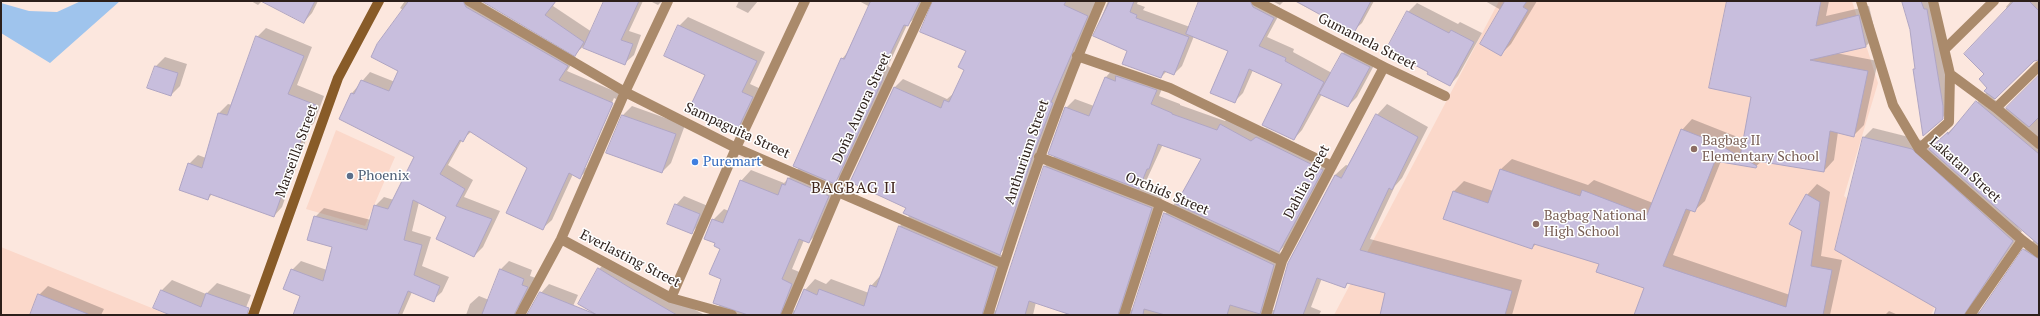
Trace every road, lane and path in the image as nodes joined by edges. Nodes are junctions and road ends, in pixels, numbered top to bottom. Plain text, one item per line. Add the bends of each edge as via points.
1 (379, 1) edge
2 (468, 1) edge
3 (668, 1) edge
4 (805, 1) edge
5 (927, 1) edge
6 (1101, 1) edge
7 (1256, 1) edge
8 (1861, 1) edge
9 (1933, 1) edge
10 (1994, 1) edge
11 (1945, 49) junction
12 (1077, 56) junction
13 (2039, 66) edge
14 (1384, 67) junction
15 (1950, 74) junction
16 (625, 92) junction
17 (1445, 96) dead end
18 (1996, 108) junction
19 (2039, 144) edge
20 (736, 148) junction
21 (1919, 149) junction
22 (1039, 157) junction
23 (1332, 166) junction
24 (838, 192) junction
25 (1160, 204) junction
26 (561, 239) junction
27 (2022, 240) junction
28 (2039, 253) edge
29 (1282, 261) junction
30 (1004, 264) junction
31 (671, 298) junction
32 (253, 315) edge
33 (520, 315) edge
34 (732, 315) edge
35 (786, 315) edge
36 (988, 315) edge
37 (1124, 315) edge
38 (1266, 315) edge
39 (1970, 315) edge

1 - 32 main road, Marseilla Street via 338,78
2 - 16 street, Sampaguita Street
3 - 16 street
4 - 20 street
5 - 24 street, Doña Aurora Street
6 - 12 street, Anthurium Street
7 - 14 street, Gumamela Street
8 - 21 street, Lakatan Street via 1893,105
9 - 11 street
10 - 11 street
11 - 15 street
12 - 22 street, Anthurium Street
12 - 23 street via 1170,88
13 - 18 street
14 - 17 street, Gumamela Street
14 - 23 street, Dahlia Street
15 - 18 street
15 - 21 street via 1949,122
16 - 20 street, Sampaguita Street
16 - 26 street
18 - 19 street
20 - 24 street, Sampaguita Street
20 - 31 street
21 - 27 street, Lakatan Street
22 - 25 street, Orchids Street
22 - 30 street, Anthurium Street
23 - 29 street, Dahlia Street
24 - 30 street, Sampaguita Street
24 - 35 street, Doña Aurora Street
25 - 29 street, Orchids Street
25 - 37 street
26 - 31 street, Everlasting Street
26 - 33 street
27 - 28 street, Lakatan Street
27 - 39 street
29 - 38 street, Dahlia Street
30 - 36 street, Anthurium Street
31 - 34 street, Everlasting Street

